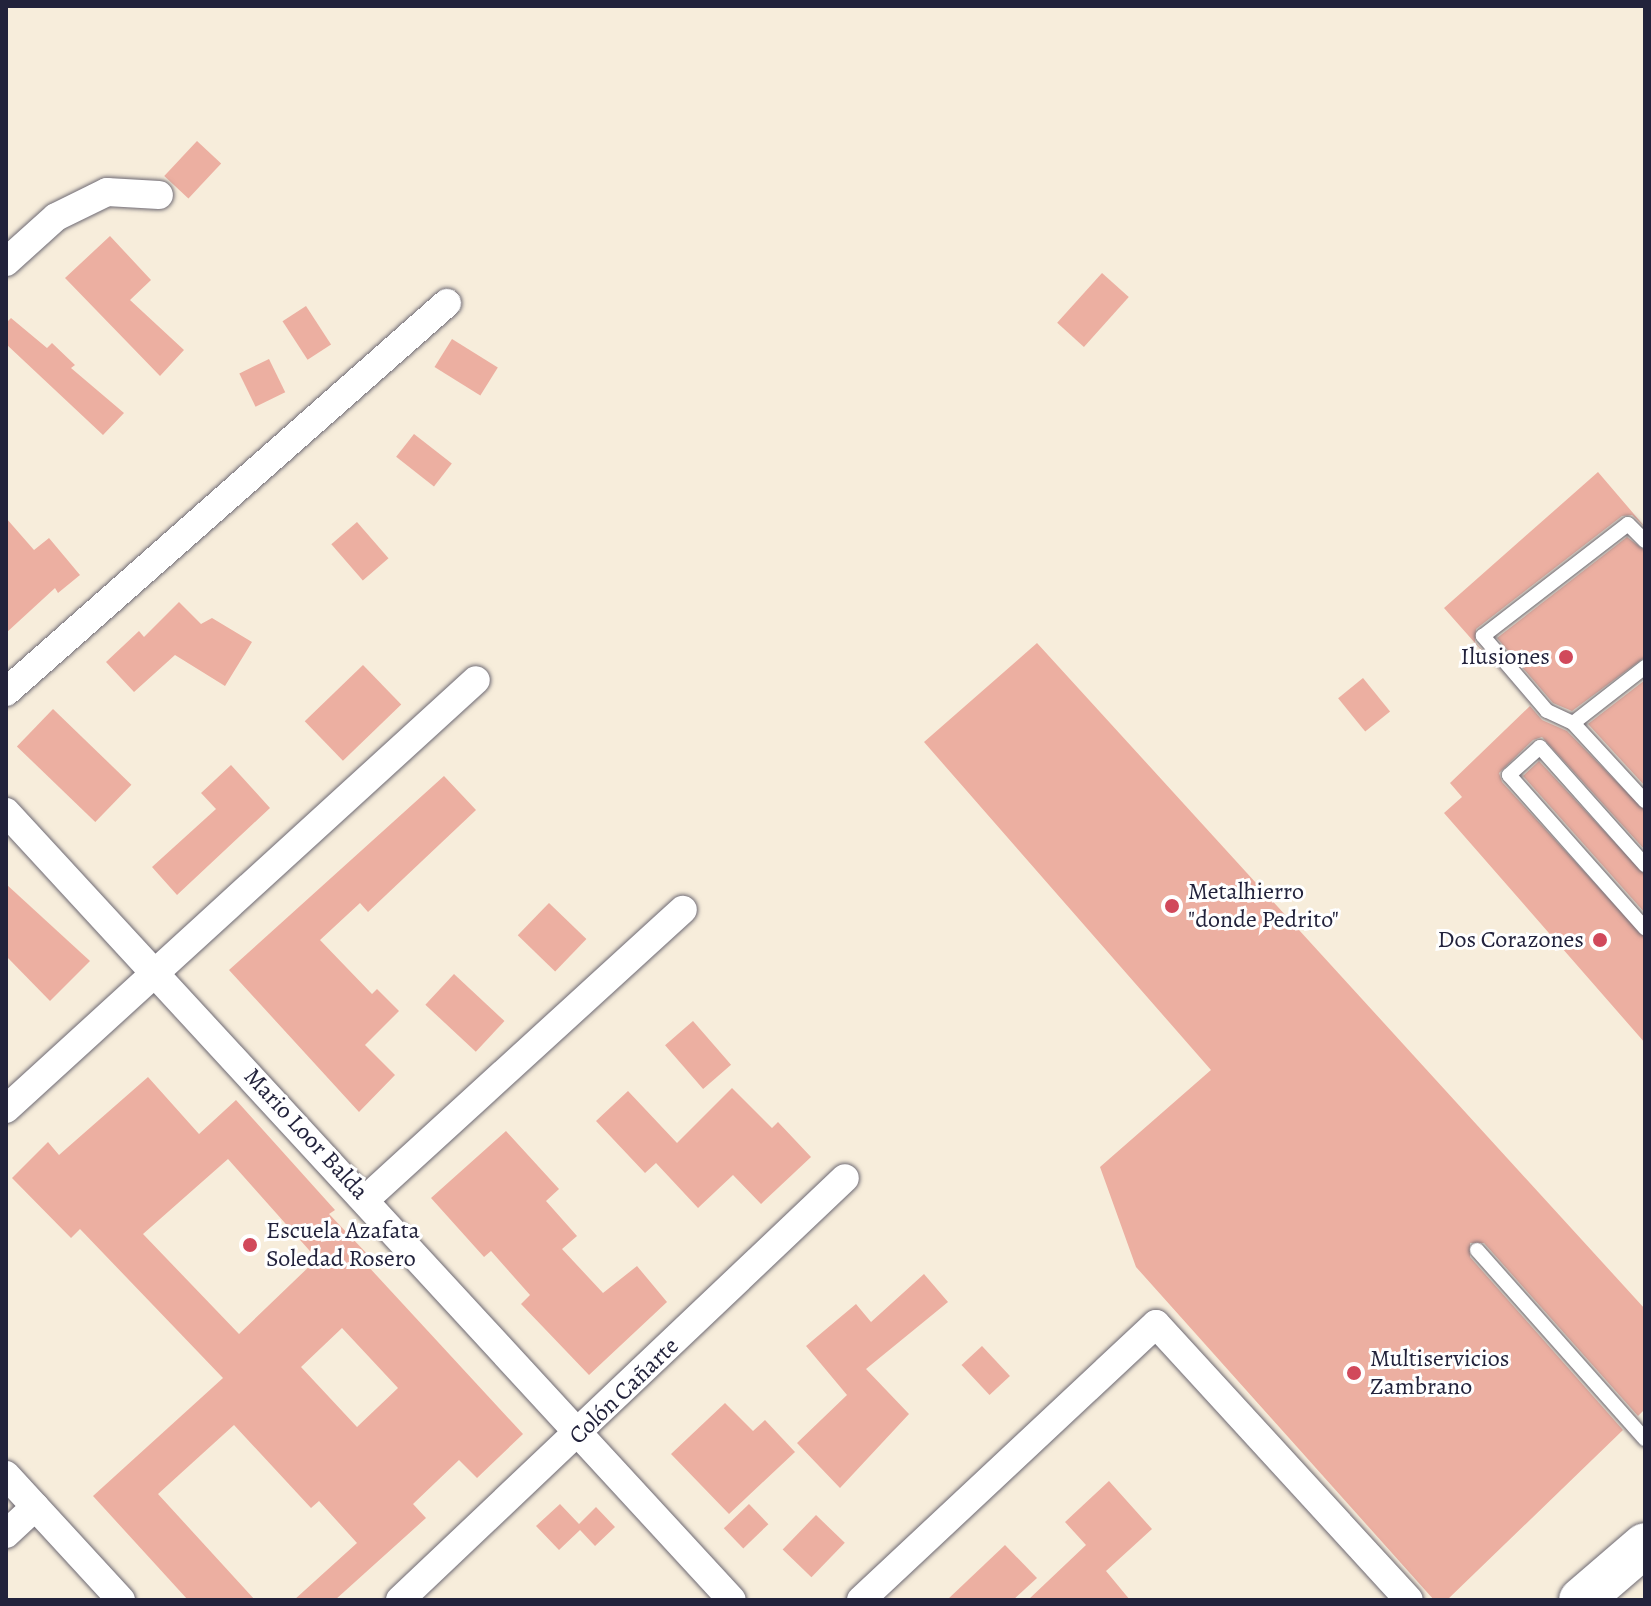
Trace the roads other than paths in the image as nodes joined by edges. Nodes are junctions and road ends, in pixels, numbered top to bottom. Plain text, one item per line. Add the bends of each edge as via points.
1 (159, 195) dead end
2 (6, 262) edge
3 (447, 303) dead end
4 (1645, 541) edge
5 (1645, 667) edge
6 (476, 680) dead end
7 (6, 692) edge
8 (1573, 723) junction
9 (1645, 801) edge
10 (6, 812) edge
11 (1645, 865) edge
12 (683, 910) dead end
13 (1645, 928) edge
14 (156, 971) junction
15 (6, 1109) edge
16 (845, 1178) dead end
17 (366, 1199) junction
18 (1477, 1250) dead end
19 (581, 1433) junction
20 (1645, 1439) edge
21 (6, 1475) edge
22 (35, 1507) junction
23 (6, 1534) edge
24 (1645, 1545) edge
25 (121, 1600) edge
26 (400, 1600) edge
27 (732, 1600) edge
28 (861, 1600) edge
29 (1409, 1600) edge
30 (1581, 1600) edge

1 - 2 street via 107,192 56,217
3 - 7 street
4 - 8 lane via 1628,524 1483,636 1547,711
5 - 8 lane
6 - 14 street
8 - 9 lane
10 - 14 street, Mario Loor Balda
11 - 13 lane via 1540,747 1509,775
12 - 17 street
14 - 15 street
14 - 17 street, Mario Loor Balda
16 - 19 street, Colón Cañarte
17 - 19 street, Mario Loor Balda
18 - 20 lane
19 - 26 street, Colón Cañarte
19 - 27 street, Mario Loor Balda
21 - 22 street
22 - 23 street
22 - 25 street
24 - 30 highway
28 - 29 street via 1156,1324

